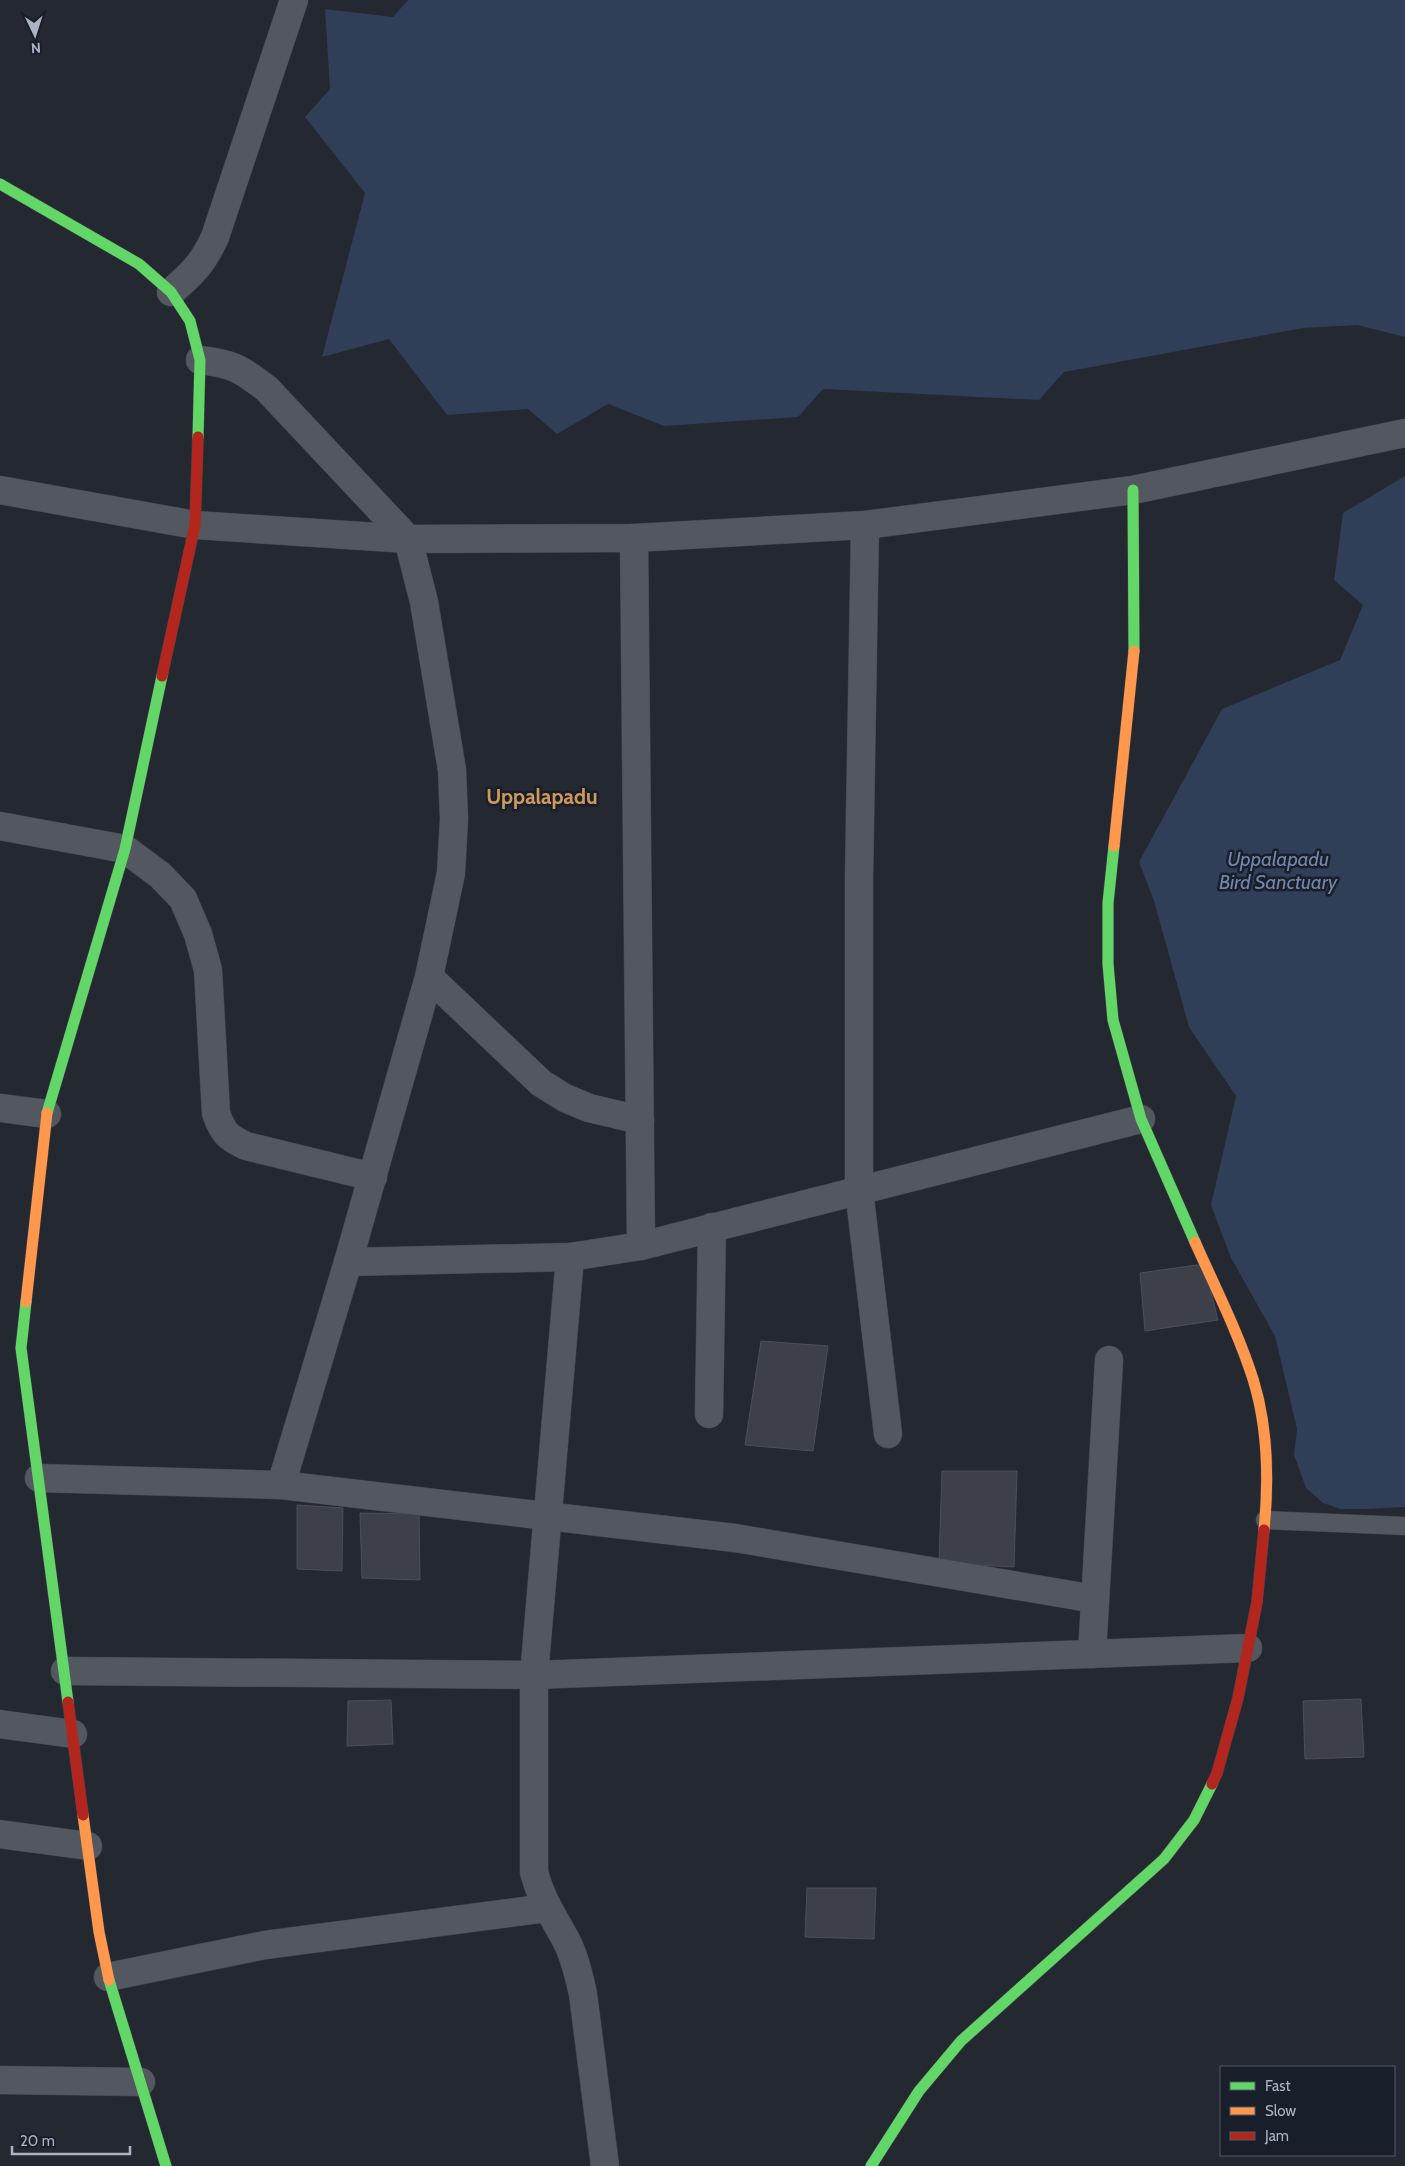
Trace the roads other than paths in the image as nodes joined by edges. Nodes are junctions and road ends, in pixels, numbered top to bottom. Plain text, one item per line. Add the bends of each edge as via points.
1 (294, 0) edge
2 (0, 184) edge
3 (171, 292) junction
4 (200, 360) junction
5 (1405, 432) edge
6 (0, 490) edge
7 (1133, 490) junction
8 (195, 525) junction
9 (865, 525) junction
10 (634, 538) junction
11 (408, 539) junction
12 (0, 826) edge
13 (125, 849) junction
14 (429, 977) junction
15 (0, 1108) edge
16 (47, 1114) junction
17 (1141, 1119) junction
18 (640, 1120) junction
19 (373, 1177) junction
20 (858, 1190) junction
21 (712, 1227) junction
22 (641, 1246) junction
23 (570, 1257) junction
24 (348, 1262) junction
25 (1109, 1360) dead end
26 (709, 1414) dead end
27 (888, 1434) dead end
28 (39, 1478) junction
29 (281, 1485) junction
30 (548, 1516) junction
31 (1266, 1520) junction
32 (1405, 1526) edge
33 (1095, 1598) junction
34 (1248, 1648) junction
35 (1092, 1654) junction
36 (65, 1671) junction
37 (534, 1675) junction
38 (0, 1724) edge
39 (73, 1734) junction
40 (0, 1834) edge
41 (88, 1846) junction
42 (547, 1908) junction
43 (108, 1977) junction
44 (0, 2080) edge
45 (141, 2082) junction
46 (166, 2166) edge
47 (605, 2166) edge
48 (871, 2166) edge

1 - 3 street via 215,237 195,272
2 - 3 main road via 139,264
3 - 4 main road via 190,321
4 - 8 main road
4 - 11 street via 222,362 242,370 267,389
5 - 7 street
6 - 8 street
7 - 9 street
7 - 17 main road via 1135,646 1108,903 1108,964 1113,1020
8 - 11 street
8 - 13 main road
9 - 10 street
9 - 20 street
10 - 11 street
10 - 18 street
11 - 14 street via 424,602 452,780 454,819 450,873
12 - 13 street
13 - 16 main road
13 - 19 street via 160,875 183,898 198,934 208,970 216,1113 221,1128 230,1139 246,1146
14 - 18 street via 541,1083 589,1108
14 - 19 street
15 - 16 street
16 - 28 main road via 22,1348
17 - 20 street
17 - 31 main road via 1239,1342 1252,1380 1262,1420
18 - 22 street
19 - 24 street
20 - 21 street
20 - 27 street
21 - 22 street
21 - 26 street
22 - 23 street
23 - 24 street
23 - 30 street
24 - 29 street
25 - 33 street
28 - 29 street
28 - 36 main road
29 - 30 street
30 - 33 street via 735,1538
30 - 37 street
31 - 32 lane
31 - 34 main road via 1257,1602
33 - 35 street
34 - 35 street
34 - 48 main road via 1217,1772 1194,1820 1164,1859 961,2041 919,2091
35 - 37 street
36 - 37 street
36 - 39 main road
37 - 42 street via 534,1872
38 - 39 street
39 - 41 main road
40 - 41 street
41 - 43 main road
42 - 43 street via 265,1945
42 - 47 street via 567,1942 584,1994
43 - 45 main road
44 - 45 street
45 - 46 main road

